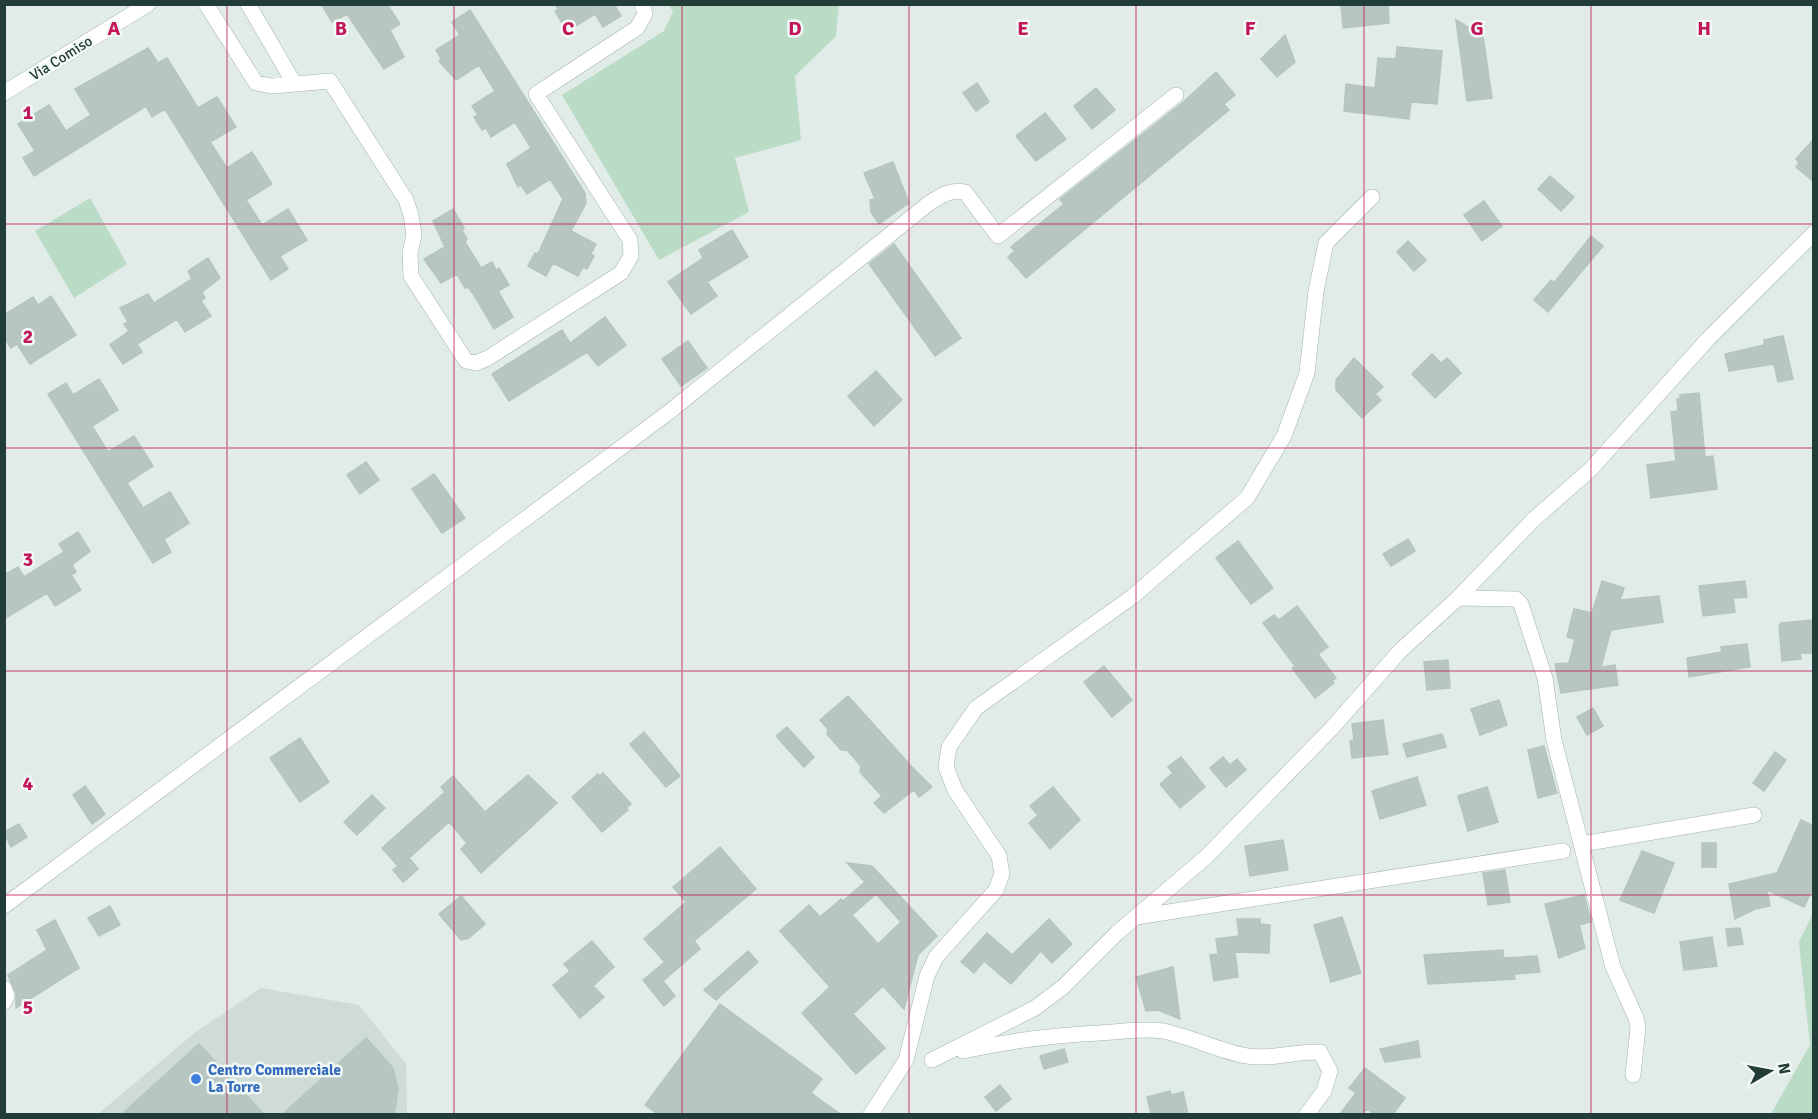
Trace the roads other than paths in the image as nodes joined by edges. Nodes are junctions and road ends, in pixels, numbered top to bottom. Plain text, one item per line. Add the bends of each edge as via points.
1 (148, 4) edge
2 (206, 4) edge
3 (248, 4) edge
4 (642, 4) edge
5 (294, 83) junction
6 (4, 93) edge
7 (1176, 96) dead end
8 (1372, 197) dead end
9 (1814, 233) edge
10 (1458, 598) junction
11 (1754, 815) dead end
12 (1582, 844) junction
13 (1563, 851) dead end
14 (4, 906) edge
15 (1136, 917) junction
16 (4, 988) edge
17 (4, 1002) edge
18 (932, 1060) junction
19 (900, 1069) junction
20 (1633, 1075) dead end
21 (872, 1114) edge
22 (1307, 1114) edge

1 - 6 street, Via Comiso
2 - 5 street via 256,83
3 - 5 street
4 - 5 street via 645,14 637,28 536,94 630,240 631,256 621,273 476,363 466,361 411,276 414,235 406,200 330,81
7 - 14 street via 998,236 965,192 944,193 928,204 669,412
8 - 19 street via 1326,243 1307,373 1284,436 1247,498 1132,597 976,708 949,747 946,767 952,783 999,856 1002,874 996,890 936,957
9 - 10 street via 1708,339 1590,470 1533,520
10 - 12 street via 1516,599 1521,604 1545,678 1554,741
10 - 15 street via 1400,651 1331,729 1206,857
11 - 12 street
12 - 20 street via 1613,967 1636,1018
13 - 15 street
15 - 18 street via 1063,987 1035,1008
16 - 17 street
18 - 19 street
18 - 22 street via 1017,1039 1148,1030 1248,1056 1320,1052 1330,1071 1324,1091
19 - 21 street

